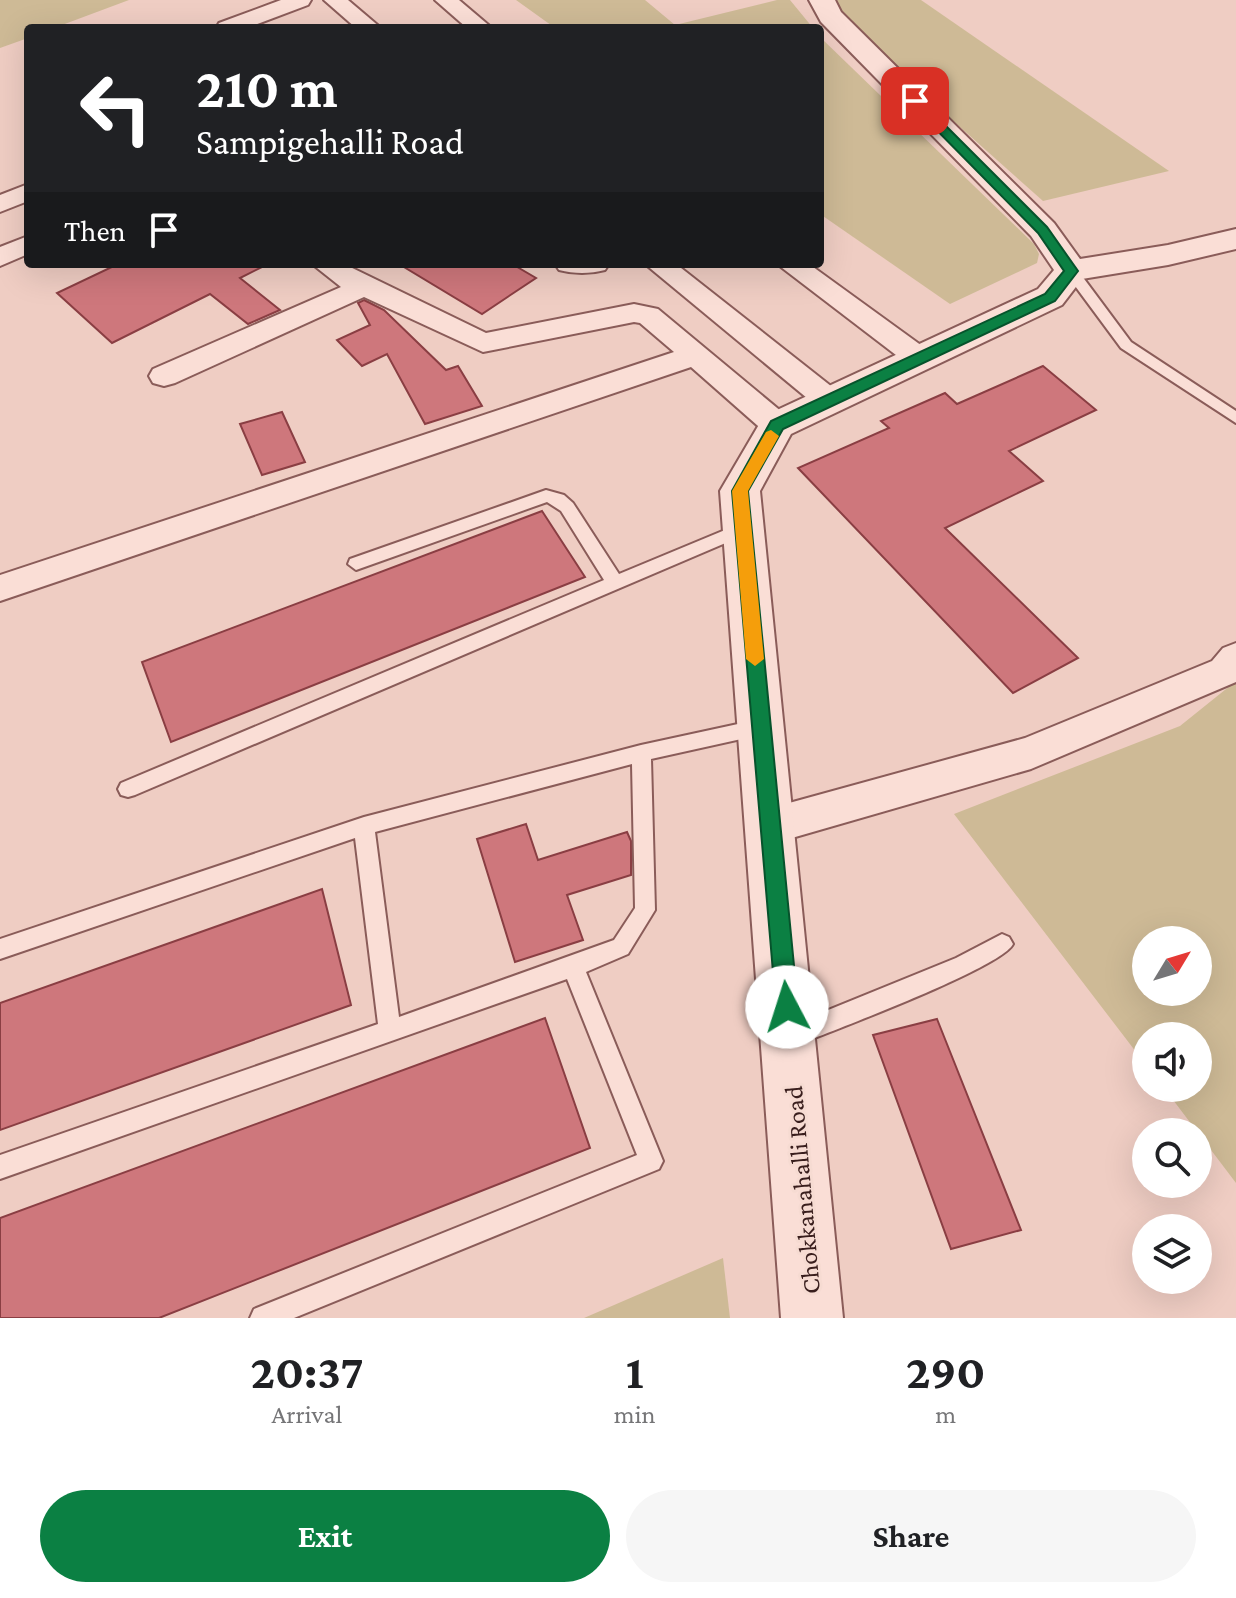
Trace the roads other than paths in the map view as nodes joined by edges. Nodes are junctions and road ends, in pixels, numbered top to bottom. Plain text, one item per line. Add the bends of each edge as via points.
1 (300, 0) edge
2 (335, 0) edge
3 (446, 0) edge
4 (822, 0) edge
5 (237, 24) edge
6 (365, 24) edge
7 (476, 24) edge
8 (24, 194) edge
9 (0, 204) edge
10 (1236, 239) edge
11 (24, 246) edge
12 (0, 258) edge
13 (333, 268) edge
14 (664, 268) edge
15 (796, 268) edge
16 (1071, 271) junction
17 (364, 287) junction
18 (694, 356) junction
19 (919, 358) junction
20 (164, 376) dead end
21 (830, 401) junction
22 (1236, 418) edge
23 (777, 425) junction
24 (743, 529) junction
25 (356, 564) dead end
26 (615, 583) junction
27 (0, 588) edge
28 (1236, 658) edge
29 (761, 727) junction
30 (641, 753) junction
31 (128, 789) dead end
32 (364, 826) junction
33 (771, 826) junction
34 (1002, 944) dead end
35 (0, 949) edge
36 (573, 967) junction
37 (390, 1031) junction
38 (790, 1037) junction
39 (0, 1167) edge
40 (263, 1318) edge
41 (812, 1318) edge

1 - 5 street
2 - 6 street
3 - 7 street
4 - 16 street via 830,16 1043,230
8 - 9 street
10 - 16 street
11 - 12 street
13 - 17 street
14 - 21 street
15 - 19 street
16 - 19 street via 1050,297
16 - 22 lane via 1126,345
17 - 18 street via 483,343 641,313 655,319
17 - 20 street
18 - 23 street
18 - 27 street
19 - 21 street
21 - 23 street
23 - 24 street, Chokkanahalli Road via 740,491
24 - 26 lane
24 - 29 street, Chokkanahalli Road
25 - 26 lane via 546,496 567,507
26 - 31 lane
28 - 33 street via 1225,671 1031,753
29 - 30 lane
29 - 33 street, Chokkanahalli Road
30 - 32 lane
30 - 36 lane via 645,910 621,947
32 - 35 lane
32 - 37 lane
33 - 38 street, Chokkanahalli Road
34 - 38 lane
36 - 37 lane
36 - 40 lane via 651,1161
37 - 39 lane
38 - 41 street, Chokkanahalli Road

